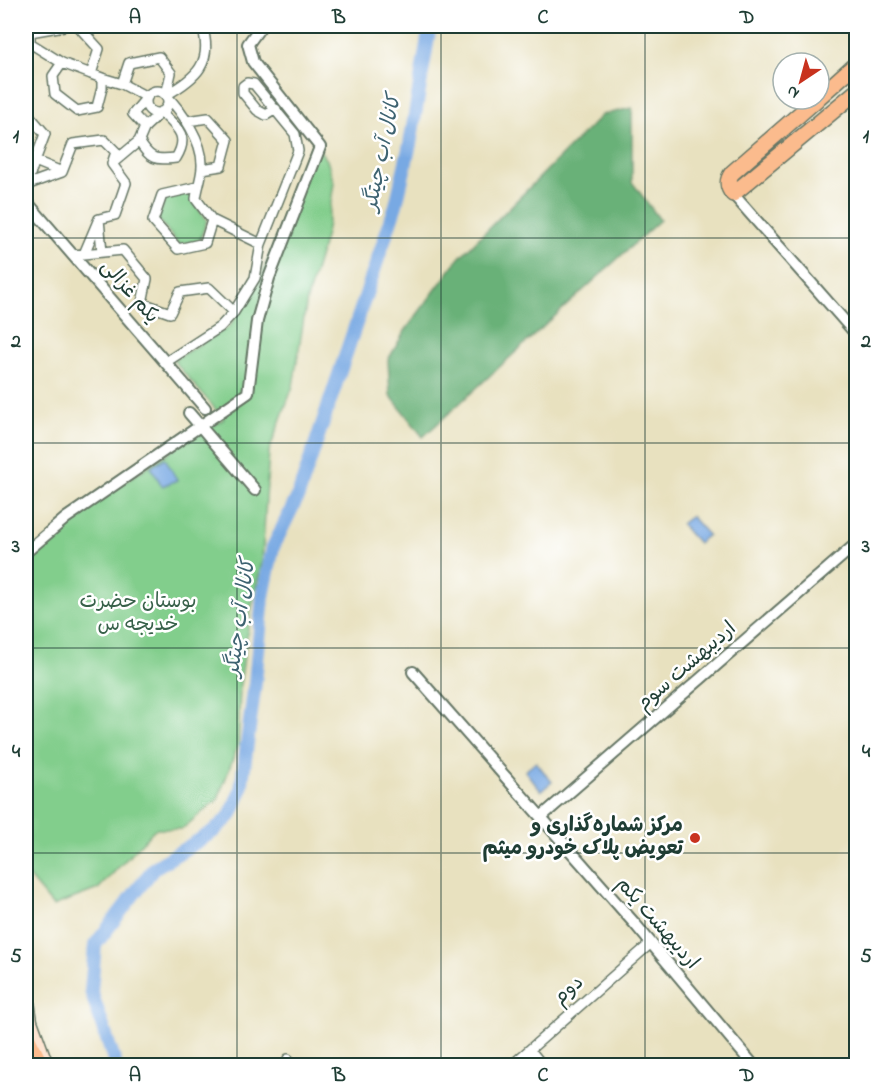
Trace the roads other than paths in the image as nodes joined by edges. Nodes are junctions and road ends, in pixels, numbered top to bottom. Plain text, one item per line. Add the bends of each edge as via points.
1 (64, 26) edge
2 (78, 26) edge
3 (202, 26) edge
4 (261, 26) edge
5 (30, 29) edge
6 (28, 48) edge
7 (62, 63) junction
8 (856, 64) edge
9 (91, 74) junction
10 (102, 78) junction
11 (122, 84) junction
12 (831, 86) edge
13 (856, 92) edge
14 (166, 95) junction
15 (147, 97) junction
16 (276, 109) dead end
17 (803, 111) edge
18 (26, 112) edge
19 (161, 112) junction
20 (184, 116) junction
21 (145, 127) junction
22 (139, 141) junction
23 (35, 161) junction
24 (112, 164) junction
25 (202, 170) junction
26 (62, 172) junction
27 (26, 185) edge
28 (197, 188) junction
29 (733, 195) junction
30 (26, 201) edge
31 (99, 219) junction
32 (212, 220) junction
33 (261, 244) junction
34 (102, 252) junction
35 (84, 254) junction
36 (73, 255) junction
37 (234, 312) junction
38 (856, 334) edge
39 (166, 362) junction
40 (205, 408) dead end
41 (189, 413) dead end
42 (201, 427) junction
43 (255, 490) dead end
44 (856, 543) edge
45 (26, 552) edge
46 (413, 672) dead end
47 (541, 817) junction
48 (651, 943) junction
49 (26, 988) edge
50 (26, 1036) edge
51 (530, 1050) junction
52 (41, 1065) edge
53 (48, 1065) edge
54 (511, 1065) edge
55 (543, 1065) edge
56 (754, 1065) edge

1 - 5 street
2 - 9 street via 99,49
3 - 14 street via 206,46 203,65 187,83
4 - 42 street via 248,44 253,62 320,147 269,278 257,321 248,393
5 - 6 street
6 - 7 street
7 - 9 street
7 - 10 street via 52,76 55,94 77,111 97,107
8 - 12 highway
9 - 10 street
10 - 11 street
11 - 14 street via 129,63 159,57 171,73
11 - 15 street
13 - 29 highway
14 - 15 street via 156,91
14 - 19 street via 168,105
14 - 20 street
15 - 19 street via 148,108
15 - 21 street via 133,114
16 - 33 street via 295,134 298,151
17 - 29 highway via 732,173 728,183
18 - 23 street via 45,134
19 - 20 street
19 - 21 street
19 - 22 street via 182,137 176,158 158,160 147,154
20 - 25 street via 202,158
20 - 25 street via 208,118 228,140 222,166
21 - 22 street
22 - 24 street
23 - 26 street
23 - 27 street
24 - 26 street via 116,152 104,140 73,144
24 - 31 street via 126,183 115,215
25 - 28 street
26 - 27 street
28 - 32 street via 196,199
28 - 32 street via 162,195 153,221 178,249 205,243
29 - 38 street
30 - 36 street, یکم غزالی
31 - 34 street
31 - 35 street
32 - 33 street
33 - 37 street via 255,279
34 - 35 street
34 - 37 street via 123,250 147,279 142,303 170,313 180,292 209,288
35 - 36 street
36 - 39 street, یکم غزالی
37 - 39 street via 220,327
39 - 40 street, یکم غزالی
41 - 42 street
42 - 43 street
42 - 45 street via 66,518
44 - 47 street, اردیبهشت سوم
46 - 47 street, اردیبهشت یکم
47 - 48 street, اردیبهشت یکم
48 - 51 street, دوم
48 - 56 street, اردیبهشت یکم
49 - 53 main road via 31,1021
50 - 52 highway
51 - 54 street, دوم
51 - 55 street

